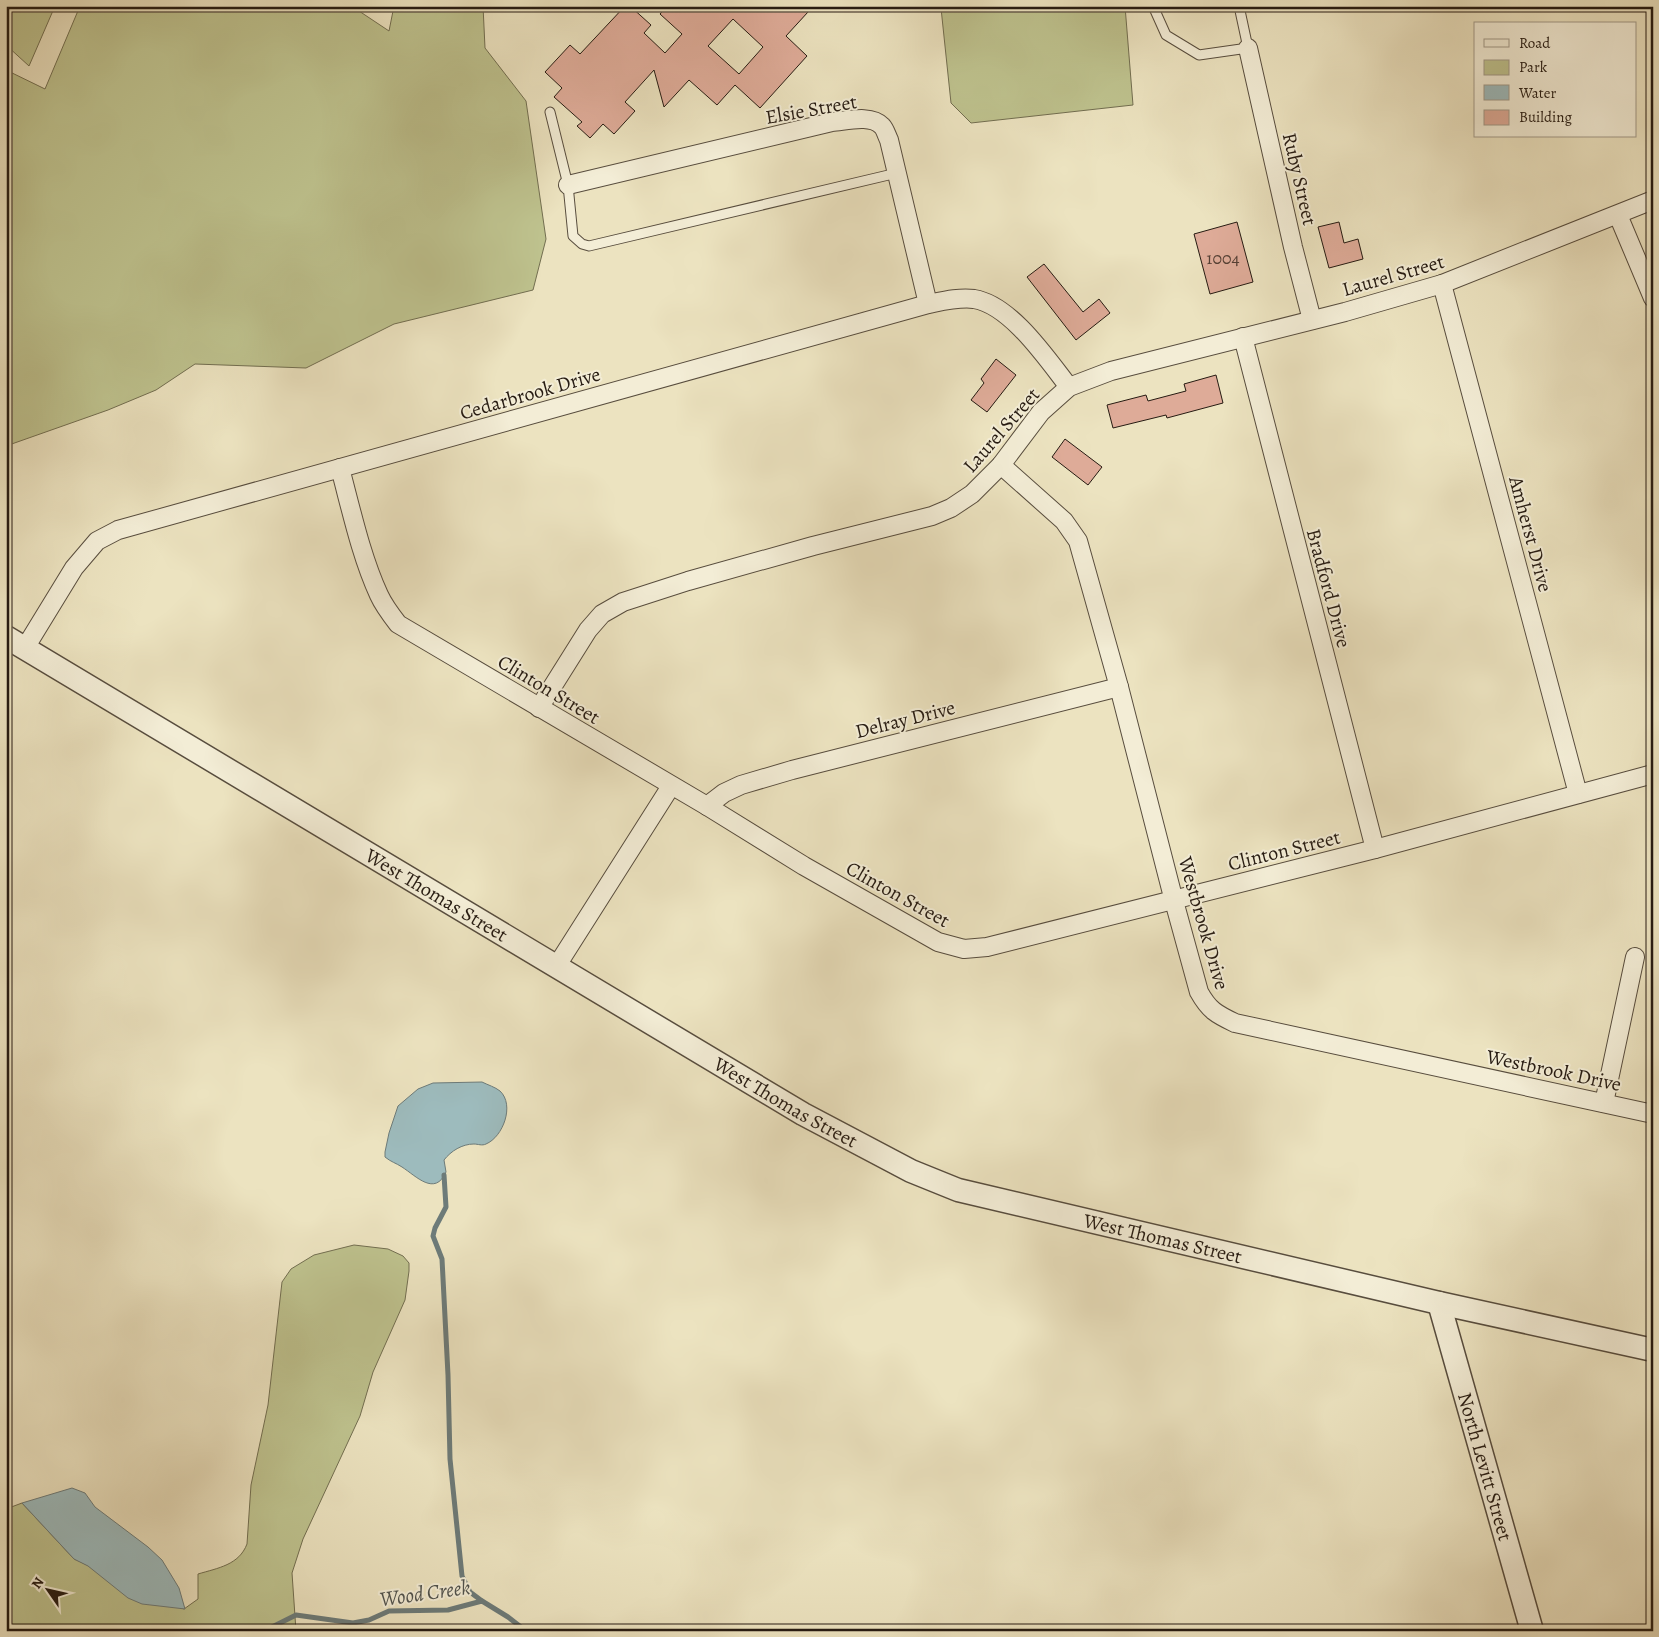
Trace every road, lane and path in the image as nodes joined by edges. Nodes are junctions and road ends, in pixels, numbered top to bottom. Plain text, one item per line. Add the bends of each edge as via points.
1 (1153, 6) edge
2 (1239, 6) edge
3 (1248, 48) junction
4 (550, 112) dead end
5 (897, 173) junction
6 (568, 185) junction
7 (1653, 200) edge
8 (1618, 214) junction
9 (1442, 284) junction
10 (1653, 298) edge
11 (928, 304) junction
12 (1312, 320) junction
13 (1243, 337) junction
14 (1069, 387) junction
15 (1001, 466) junction
16 (340, 468) junction
17 (6, 637) edge
18 (25, 648) junction
19 (1119, 687) junction
20 (540, 708) junction
21 (1653, 774) edge
22 (671, 786) junction
23 (1578, 794) junction
24 (708, 806) junction
25 (1375, 849) junction
26 (1174, 901) junction
27 (1635, 957) dead end
28 (556, 967) junction
29 (1604, 1103) junction
30 (1653, 1114) edge
31 (1439, 1303) junction
32 (1653, 1350) edge
33 (1532, 1631) edge

1 - 3 lane via 1166,35 1199,55
2 - 3 lane
3 - 12 street, Ruby Street
4 - 6 lane
5 - 6 street, Elsie Street via 882,126 863,118 832,122
5 - 6 lane via 589,246 573,236
5 - 11 street, Elsie Street
7 - 8 street, Laurel Street
8 - 9 street, Laurel Street
8 - 10 street
9 - 12 street, Laurel Street
9 - 23 street, Amherst Drive
11 - 14 street, Cedarbrook Drive via 961,298 988,304 1023,330
11 - 16 street, Cedarbrook Drive
12 - 13 street, Laurel Street
13 - 14 street, Laurel Street via 1111,371
13 - 25 street, Bradford Drive
14 - 15 street, Laurel Street via 1041,412
15 - 19 street, Westbrook Drive via 1064,521 1078,541
15 - 20 street, Laurel Street via 972,494 932,516 794,551 623,602 602,614 588,630
16 - 18 street, Cedarbrook Drive via 118,530 97,541 74,568
16 - 20 street, Clinton Street via 378,594 398,624
17 - 18 street, West Thomas Street
18 - 28 street, West Thomas Street
19 - 24 street, Delray Drive via 775,775 741,785
19 - 26 street, Westbrook Drive
20 - 22 street, Clinton Street
21 - 23 street, Clinton Street
22 - 24 street, Clinton Street
22 - 28 street
23 - 25 street, Clinton Street
24 - 26 street, Clinton Street via 804,866 938,942 964,949 987,947
25 - 26 street, Clinton Street
26 - 29 street, Westbrook Drive via 1199,992 1206,1005 1219,1016 1235,1023
27 - 29 street
28 - 31 street, West Thomas Street via 803,1114 911,1172 958,1190
29 - 30 street, Westbrook Drive
31 - 32 street, West Thomas Street
31 - 33 street, North Levitt Street

